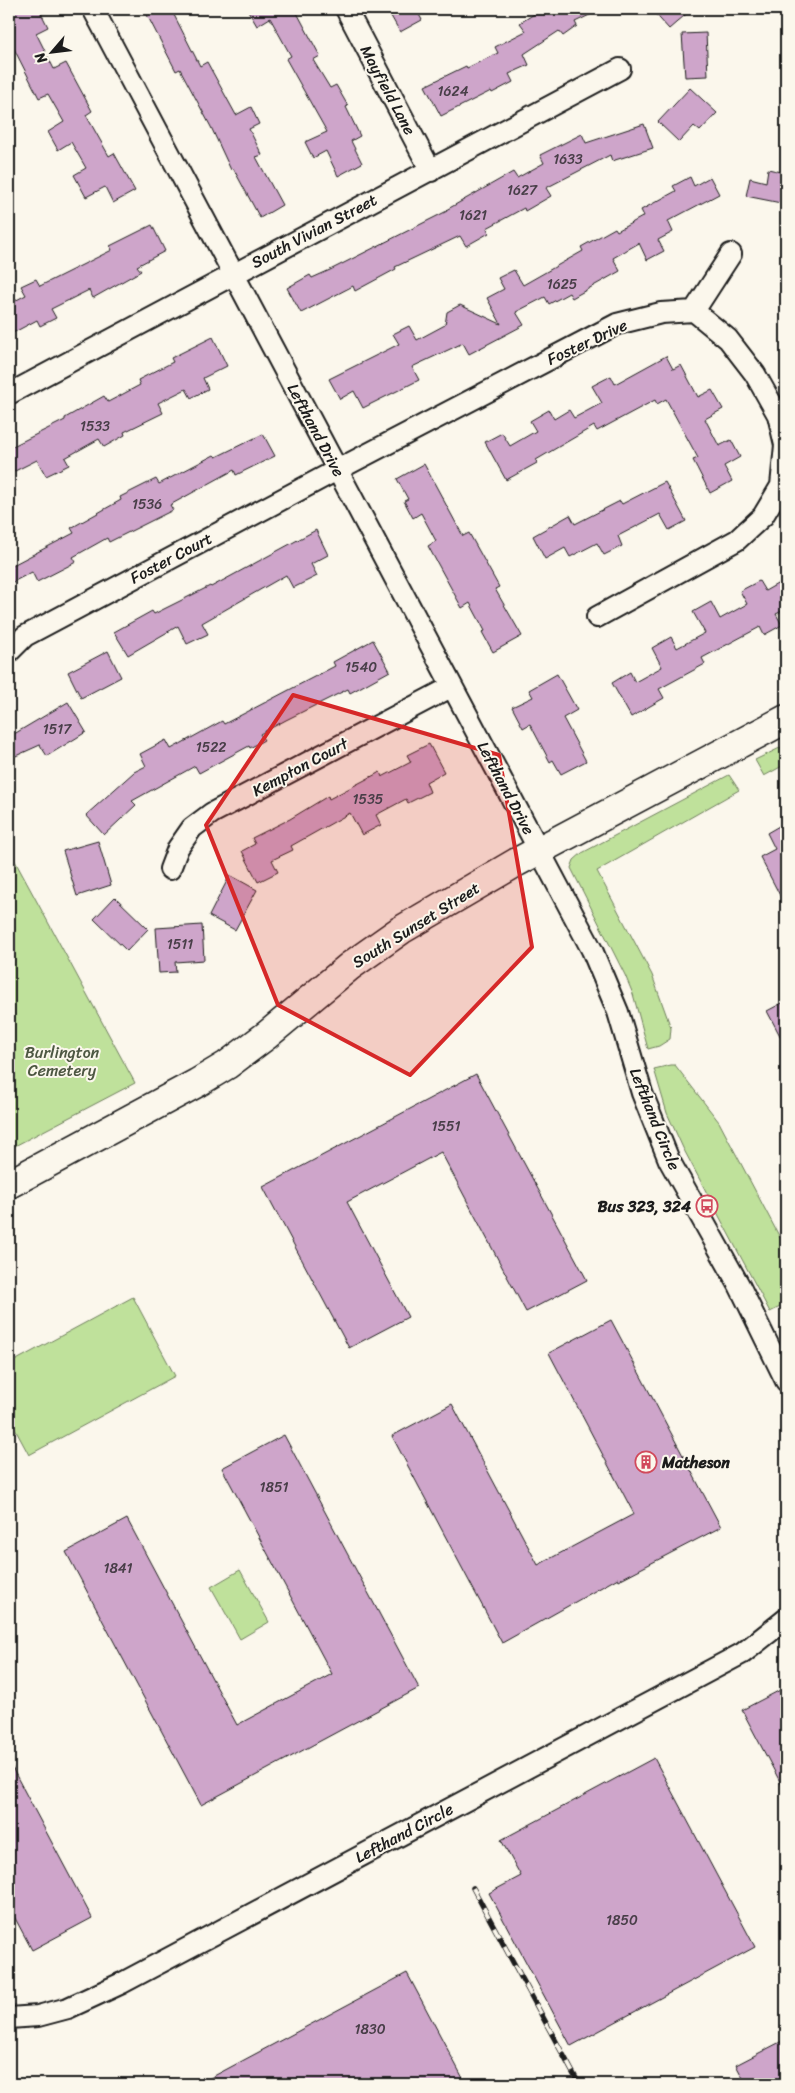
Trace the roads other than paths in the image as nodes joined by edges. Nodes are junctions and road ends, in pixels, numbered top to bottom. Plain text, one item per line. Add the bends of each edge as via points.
1 (93, 9) edge
2 (346, 9) edge
3 (620, 69) dead end
4 (430, 171) junction
5 (731, 254) dead end
6 (234, 273) junction
7 (694, 311) junction
8 (9, 394) edge
9 (337, 470) junction
10 (784, 486) edge
11 (597, 617) dead end
12 (9, 652) edge
13 (451, 687) junction
14 (786, 719) edge
15 (539, 851) junction
16 (170, 869) dead end
17 (9, 1184) edge
18 (786, 1381) edge
19 (786, 1619) edge
20 (9, 2018) edge

1 - 6 street, Lefthand Drive
2 - 4 street, Mayfield Lane
3 - 4 street, South Vivian Street
4 - 6 street, South Vivian Street
5 - 7 street
6 - 8 street, South Vivian Street
6 - 9 street, Lefthand Drive
7 - 9 street, Foster Drive via 660,313 617,324
7 - 10 street via 728,339 755,374 778,415 785,446
9 - 12 street, Foster Court via 25,636
9 - 13 street, Lefthand Drive
10 - 11 street via 763,516 737,540
13 - 15 street, Lefthand Drive
13 - 16 street, Kempton Court via 212,813 192,828 178,848
14 - 15 street, South Sunset Street
15 - 17 street, South Sunset Street via 370,950 227,1066
15 - 18 street, Lefthand Circle via 596,959 618,1012 642,1094 669,1160
19 - 20 street, Lefthand Circle via 744,1653 122,1983 68,2008 38,2016

